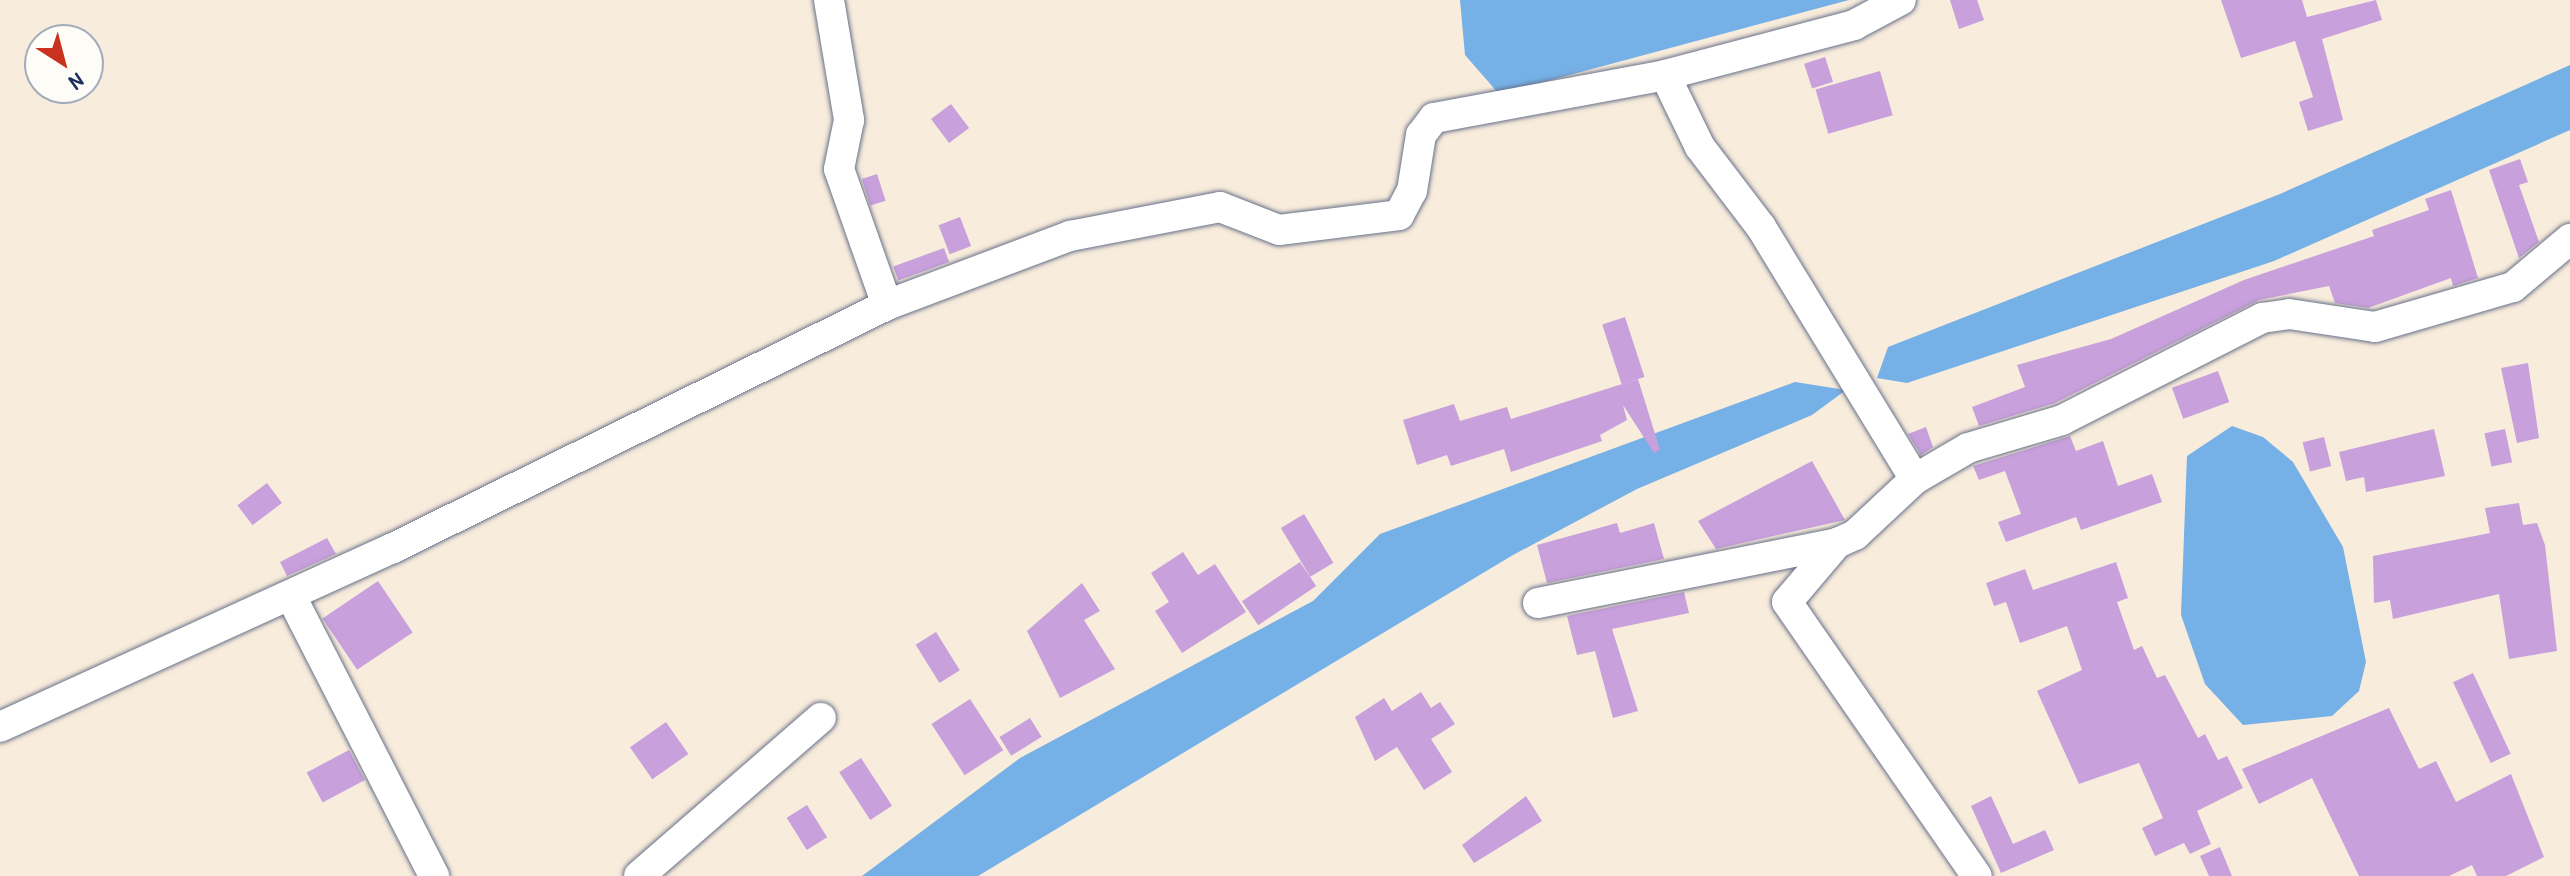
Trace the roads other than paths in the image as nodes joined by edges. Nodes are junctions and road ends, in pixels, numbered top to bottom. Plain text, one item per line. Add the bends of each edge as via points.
1 (829, 0) edge
2 (1901, 0) edge
3 (1665, 75) junction
4 (2570, 239) edge
5 (887, 305) junction
6 (1915, 479) junction
7 (1837, 543) junction
8 (1538, 603) dead end
9 (296, 606) dead end
10 (821, 718) dead end
11 (0, 727) edge
12 (434, 876) edge
13 (639, 876) edge
14 (1977, 876) edge

1 - 5 street via 849,120 839,169
2 - 3 street via 1854,25
3 - 5 street via 1434,118 1421,135 1409,201 1386,219 1279,230 1220,207 1070,236
3 - 6 street via 1700,147 1761,227
4 - 6 street via 2513,287 2375,327 2289,314 2262,318 2130,390 2062,420 1968,448
5 - 11 street via 391,549
6 - 7 street via 1855,535
7 - 8 street
7 - 14 street via 1787,602
9 - 12 street
10 - 13 street

